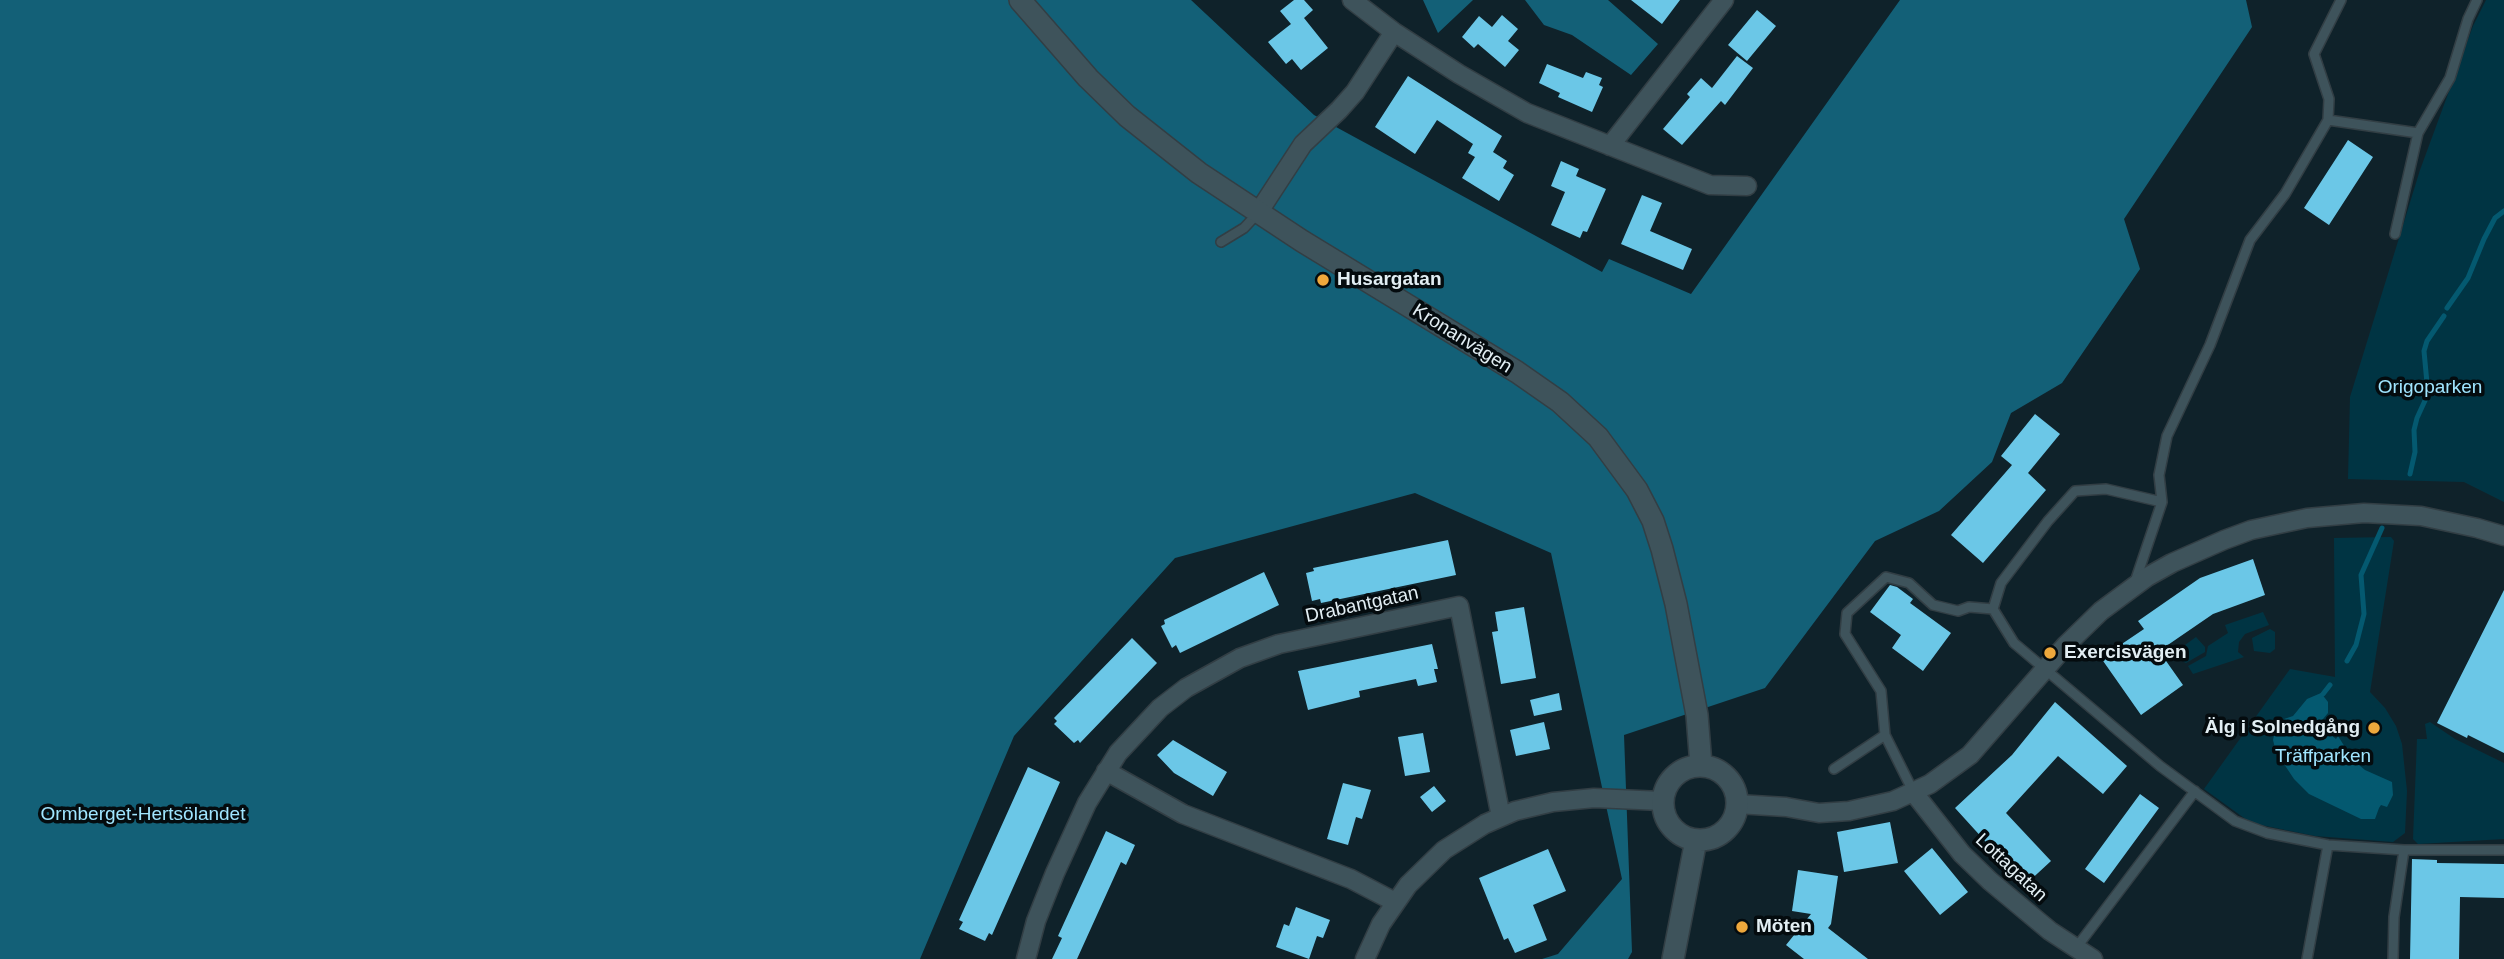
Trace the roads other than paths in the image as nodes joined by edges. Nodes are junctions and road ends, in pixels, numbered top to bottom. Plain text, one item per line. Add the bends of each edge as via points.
1 (1020, 0) edge
2 (1352, 0) edge
3 (1724, 0) edge
4 (2341, 0) edge
5 (2477, 0) edge
6 (1394, 32) junction
7 (2328, 120) junction
8 (2418, 133) junction
9 (1611, 146) junction
10 (1747, 186) dead end
11 (1258, 213) junction
12 (2395, 234) dead end
13 (1221, 242) dead end
14 (2162, 502) junction
15 (2504, 536) edge
16 (2133, 587) junction
17 (1993, 609) junction
18 (2045, 669) junction
19 (1885, 735) junction
20 (1701, 765) junction
21 (1834, 769) dead end
22 (1106, 771) junction
23 (2195, 791) junction
24 (1914, 793) junction
25 (1662, 801) junction
26 (1737, 804) junction
27 (1501, 817) junction
28 (1696, 840) junction
29 (2329, 845) junction
30 (2404, 850) junction
31 (2504, 850) edge
32 (1395, 902) junction
33 (2076, 948) junction
34 (1026, 959) edge
35 (1365, 959) edge
36 (1673, 959) edge
37 (2093, 959) edge
38 (2308, 959) edge
39 (2393, 959) edge

1 - 11 street, Kronanvägen via 1127,116
2 - 6 street
3 - 9 street
4 - 7 lane via 2314,54 2329,99
5 - 8 lane via 2450,78
6 - 9 street via 1508,104
6 - 11 street via 1355,92 1303,144
7 - 8 lane
7 - 14 lane via 2285,194 2250,240 2210,345 2167,436 2159,475
8 - 12 lane
9 - 10 street via 1710,186
11 - 13 lane
11 - 20 street, Kronanvägen via 1508,367 1560,402 1598,437 1637,489 1662,549 1697,715
14 - 16 lane
14 - 17 lane via 2106,489 2075,491 2001,583
15 - 16 street via 2450,521 2393,514 2307,518 2224,540
16 - 18 street via 2080,631
17 - 18 lane via 2014,643
17 - 19 lane via 1958,611 1933,605 1909,583 1886,577 1847,613 1845,634 1881,691
18 - 23 lane
18 - 24 street via 1970,755
19 - 21 lane
19 - 24 lane
20 - 25 street via 1672,778
20 - 26 street via 1725,775
22 - 27 street, Drabantgatan via 1160,708 1240,658 1290,641 1458,606
22 - 32 street via 1183,814 1351,879
22 - 34 street, Drabantgatan via 1048,890
23 - 29 lane via 2235,821 2267,833
23 - 33 lane
24 - 26 street via 1878,805 1819,813
24 - 33 street, Lottagatan via 1990,881
25 - 27 street via 1566,800
25 - 28 street via 1674,831
26 - 28 street via 1732,821 1721,834
27 - 32 street via 1444,850
28 - 36 street
29 - 30 lane
29 - 38 lane
30 - 31 lane
30 - 39 lane
32 - 35 street
33 - 37 street, Lottagatan

